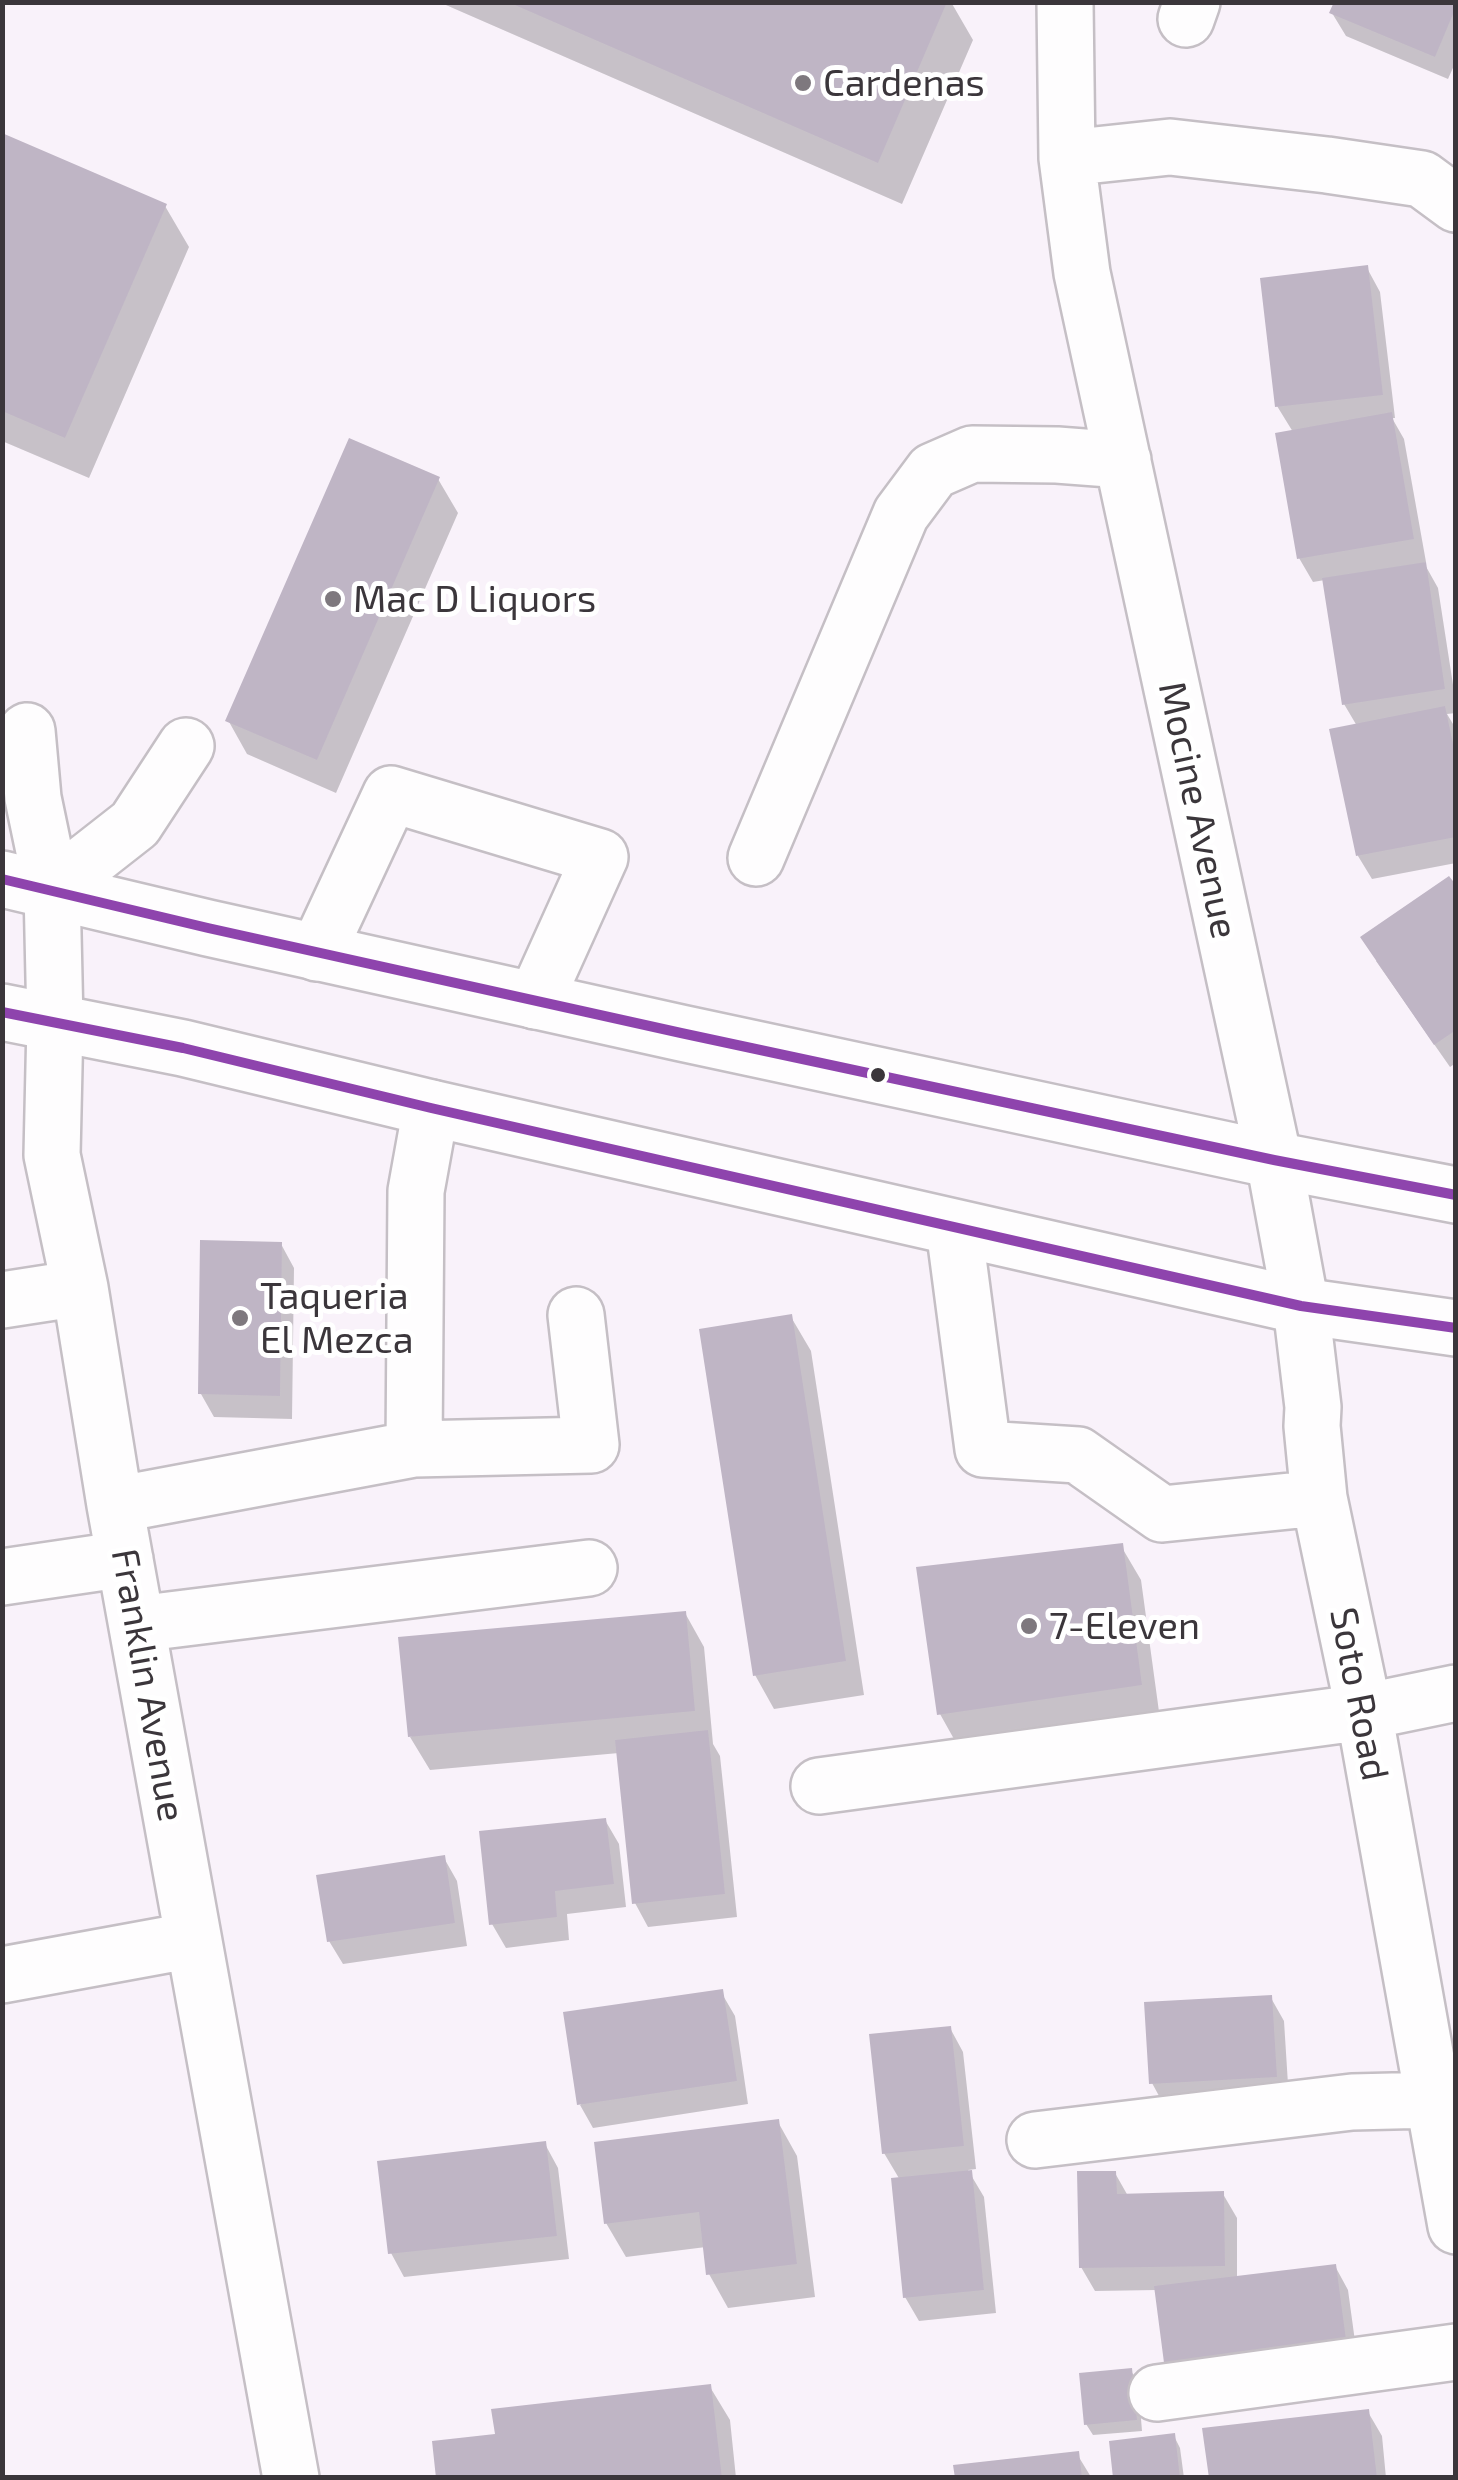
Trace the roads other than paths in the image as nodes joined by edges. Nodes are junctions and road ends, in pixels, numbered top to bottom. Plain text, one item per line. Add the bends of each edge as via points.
1 (1064, 2) edge
2 (1068, 158) junction
3 (1456, 204) edge
4 (1123, 460) junction
5 (27, 731) dead end
6 (186, 746) dead end
7 (756, 858) dead end
8 (27, 884) edge
9 (317, 953) junction
10 (535, 1001) junction
11 (28, 1017) edge
12 (431, 1108) junction
13 (1274, 1160) junction
14 (1456, 1195) edge
15 (954, 1228) junction
16 (80, 1288) junction
17 (2, 1300) edge
18 (1301, 1306) junction
19 (576, 1315) dead end
20 (1456, 1328) edge
21 (414, 1449) junction
22 (1319, 1498) junction
23 (115, 1505) junction
24 (125, 1559) junction
25 (589, 1568) dead end
26 (2, 1576) edge
27 (137, 1624) junction
28 (1456, 1694) edge
29 (1364, 1712) junction
30 (819, 1786) dead end
31 (193, 1940) junction
32 (2, 1975) edge
33 (1434, 2100) junction
34 (1035, 2140) dead end
35 (1456, 2226) edge
36 (1456, 2352) edge
37 (1157, 2393) dead end
38 (290, 2478) edge

1 - 2 street, Mocine Avenue
2 - 3 street via 1170,148 1327,165 1422,179
2 - 4 street, Mocine Avenue via 1082,274
4 - 7 street via 972,454 933,471 901,514
4 - 13 street, Mocine Avenue
5 - 8 street, Franklin Avenue via 33,798
6 - 8 street via 135,824
8 - 9 street
8 - 11 street, Franklin Avenue
9 - 10 street
9 - 10 street via 391,794 600,857
10 - 13 street
11 - 12 street
11 - 16 street, Franklin Avenue
12 - 15 street
12 - 21 street via 416,1190
13 - 14 street
13 - 18 street, Soto Road
15 - 18 street
15 - 22 street via 983,1449 1078,1454 1162,1514
16 - 17 street
16 - 23 street, Franklin Avenue
18 - 20 street
18 - 22 street, Soto Road
19 - 21 street via 591,1444
21 - 23 street
22 - 29 street, Soto Road
23 - 24 street, Franklin Avenue
24 - 26 street
24 - 27 street, Franklin Avenue
25 - 27 street
27 - 31 street, Franklin Avenue
28 - 29 street
29 - 30 street
29 - 33 street, Soto Road
31 - 32 street
31 - 38 street, Franklin Avenue
33 - 34 street via 1352,2102
33 - 35 street, Soto Road
36 - 37 street

